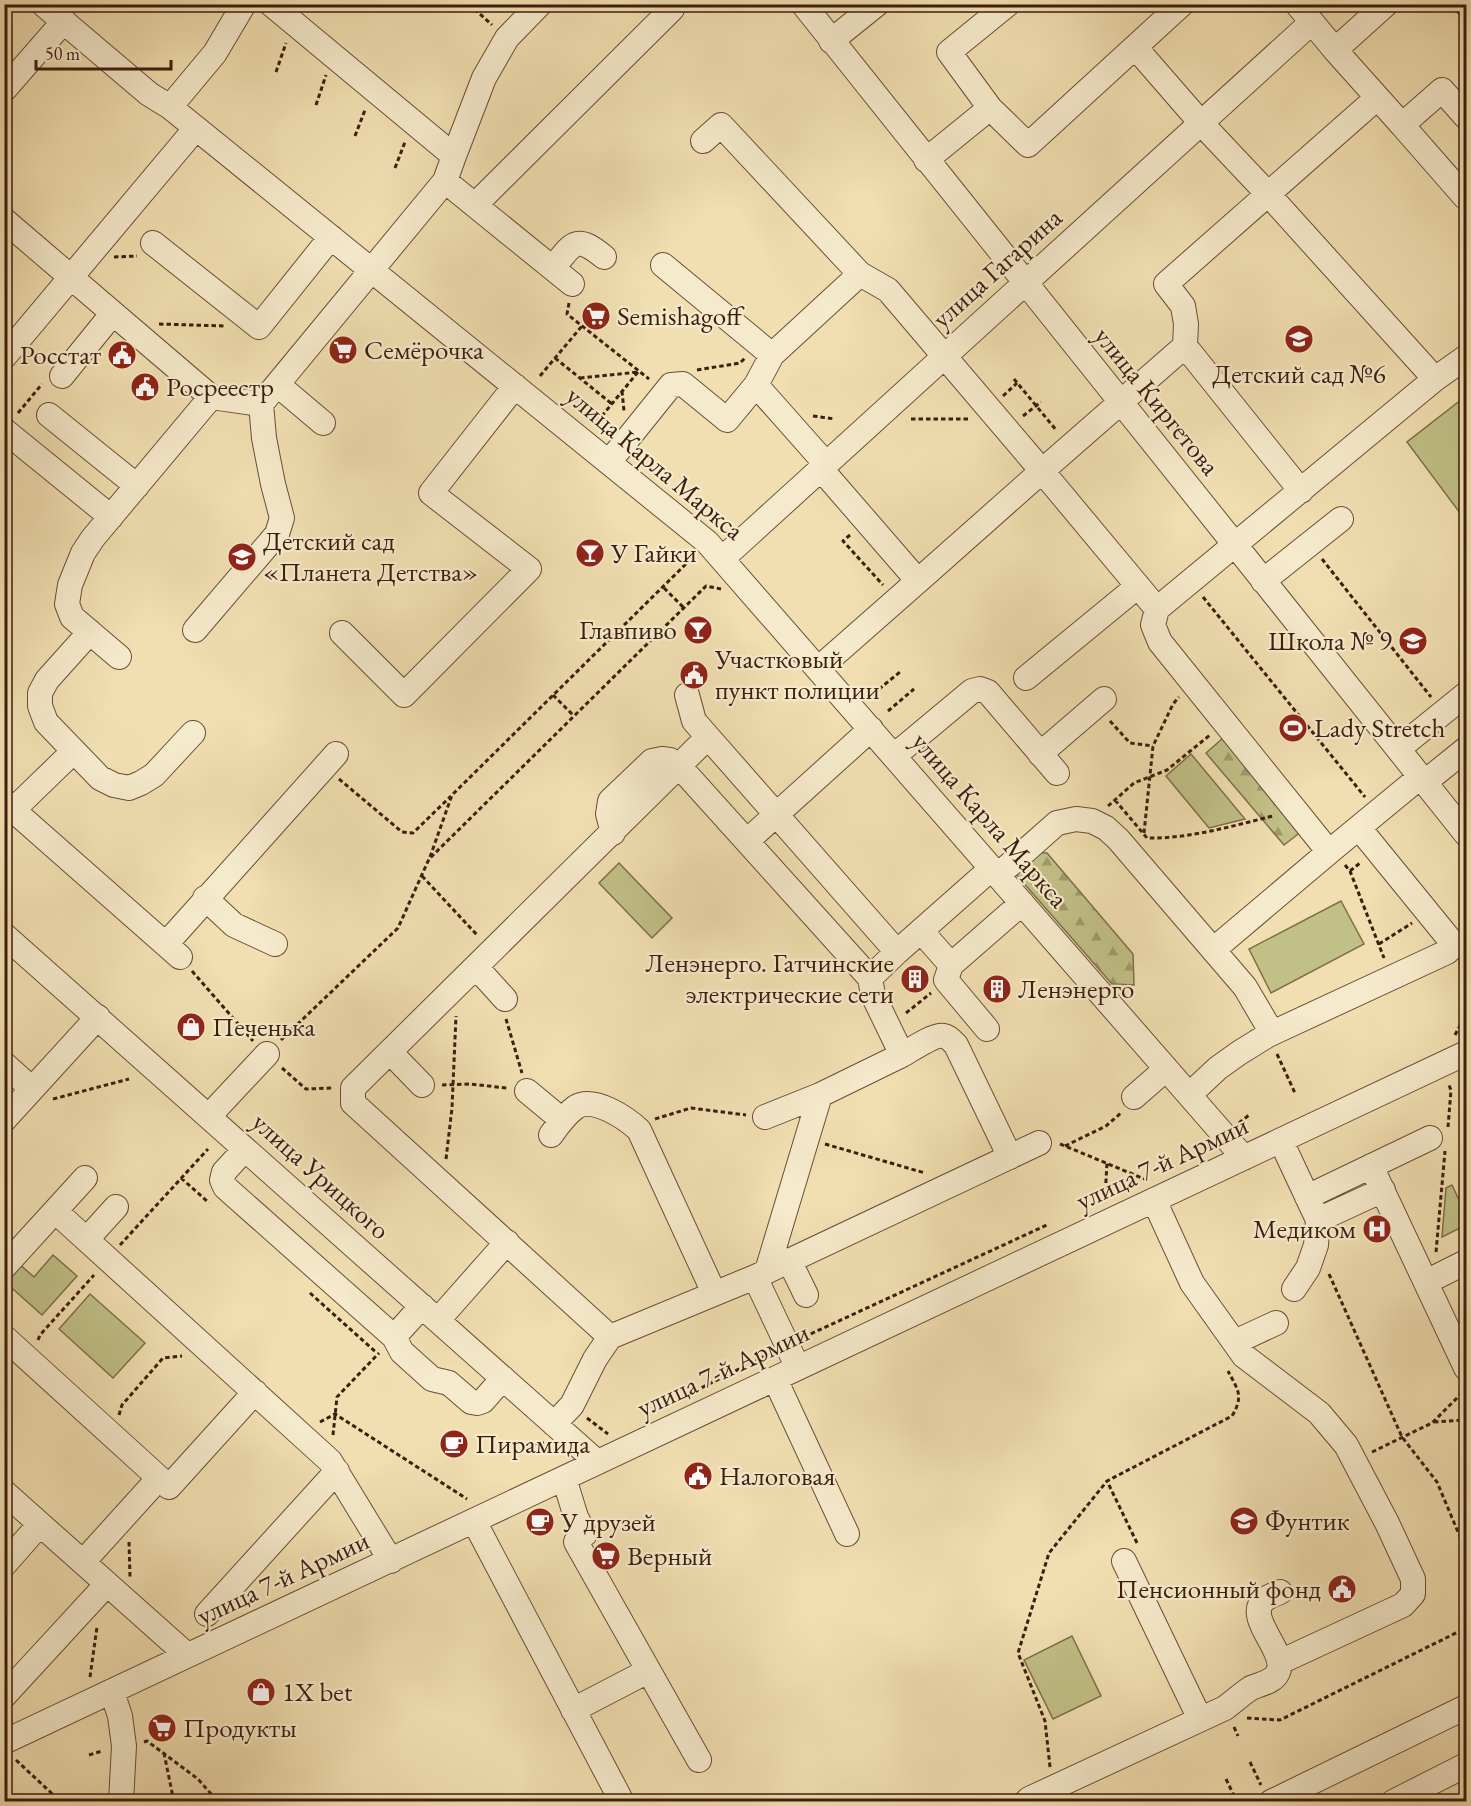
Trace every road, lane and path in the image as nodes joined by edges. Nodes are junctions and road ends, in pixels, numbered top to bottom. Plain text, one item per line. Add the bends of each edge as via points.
1 (43, 4) edge
2 (272, 4) edge
3 (469, 4) edge
4 (540, 4) edge
5 (672, 4) edge
6 (802, 4) edge
7 (877, 4) edge
8 (1008, 4) edge
9 (1182, 4) edge
10 (1386, 4) edge
11 (1452, 4) edge
12 (243, 5) edge
13 (1305, 13) edge
14 (64, 21) junction
15 (292, 22) junction
16 (1467, 22) edge
17 (507, 38) junction
18 (831, 41) junction
19 (1135, 46) junction
20 (1335, 50) junction
21 (333, 54) junction
22 (276, 72) dead end
23 (372, 87) junction
24 (4, 90) edge
25 (1377, 98) junction
26 (316, 105) dead end
27 (170, 107) junction
28 (990, 108) junction
29 (1467, 117) edge
30 (412, 120) junction
31 (1201, 123) junction
32 (1402, 125) junction
33 (196, 128) junction
34 (355, 136) dead end
35 (703, 141) dead end
36 (454, 156) junction
37 (926, 160) junction
38 (395, 168) dead end
39 (445, 181) junction
40 (1268, 194) junction
41 (1467, 196) edge
42 (476, 205) junction
43 (6, 223) edge
44 (331, 237) junction
45 (161, 249) joint
46 (604, 257) dead end
47 (89, 258) junction
48 (663, 266) dead end
49 (553, 268) junction
50 (372, 270) junction
51 (860, 274) junction
52 (72, 278) junction
53 (1024, 283) junction
54 (572, 284) joint
55 (113, 313) junction
56 (582, 326) junction
57 (1185, 346) junction
58 (766, 350) junction
59 (4, 357) edge
60 (944, 357) junction
61 (1467, 357) edge
62 (555, 358) junction
63 (693, 371) dead end
64 (638, 372) junction
65 (62, 376) joint
66 (540, 376) dead end
67 (580, 378) junction
68 (646, 379) junction
69 (1014, 379) dead end
70 (1435, 379) junction
71 (665, 381) junction
72 (278, 385) junction
73 (756, 385) junction
74 (515, 386) junction
75 (211, 397) junction
76 (1120, 402) junction
77 (612, 404) junction
78 (261, 405) junction
79 (49, 415) dead end
80 (994, 416) junction
81 (911, 419) dead end
82 (10, 422) edge
83 (597, 422) dead end
84 (323, 423) dead end
85 (1070, 446) junction
86 (609, 462) junction
87 (824, 466) junction
88 (1042, 471) junction
89 (137, 486) junction
90 (1301, 491) junction
91 (111, 517) junction
92 (1341, 519) dead end
93 (866, 520) junction
94 (1310, 544) junction
95 (1235, 545) junction
96 (700, 551) dead end
97 (726, 570) junction
98 (918, 581) junction
99 (1191, 581) junction
100 (1263, 581) junction
101 (1138, 586) junction
102 (664, 588) junction
103 (896, 600) junction
104 (684, 608) junction
105 (1157, 609) junction
106 (195, 630) dead end
107 (90, 632) junction
108 (342, 633) dead end
109 (119, 657) dead end
110 (818, 669) junction
111 (900, 672) dead end
112 (1026, 678) dead end
113 (1192, 681) junction
114 (914, 689) dead end
115 (873, 694) dead end
116 (1467, 694) edge
117 (687, 695) dead end
118 (553, 696) junction
119 (1100, 703) joint
120 (888, 711) dead end
121 (1444, 713) junction
122 (574, 716) junction
123 (1225, 723) junction
124 (871, 729) junction
125 (193, 733) dead end
126 (708, 737) junction
127 (1153, 746) junction
128 (1398, 749) junction
129 (1467, 749) edge
130 (74, 751) junction
131 (1040, 754) junction
132 (894, 756) junction
133 (330, 760) joint
134 (679, 766) junction
135 (1057, 773) dead end
136 (1150, 777) junction
137 (1423, 779) junction
138 (452, 795) junction
139 (1115, 800) junction
140 (9, 806) edge
141 (1295, 810) junction
142 (1377, 812) junction
143 (776, 813) junction
144 (1092, 821) junction
145 (1359, 828) junction
146 (1143, 834) junction
147 (1467, 834) edge
148 (747, 841) junction
149 (1331, 851) junction
150 (429, 859) junction
151 (995, 872) junction
152 (422, 876) junction
153 (205, 898) junction
154 (1022, 903) junction
155 (1429, 913) junction
156 (921, 931) junction
157 (4, 934) edge
158 (275, 944) dead end
159 (1379, 944) junction
160 (173, 950) junction
161 (1213, 950) junction
162 (897, 952) junction
163 (484, 959) junction
164 (948, 972) junction
165 (1392, 977) junction
166 (870, 978) junction
167 (456, 987) junction
168 (505, 999) joint
169 (1467, 1014) edge
170 (98, 1017) junction
171 (888, 1028) junction
172 (987, 1029) dead end
173 (1270, 1034) junction
174 (1459, 1046) edge
175 (272, 1049) junction
176 (390, 1052) junction
177 (902, 1055) junction
178 (4, 1064) edge
179 (1166, 1069) junction
180 (1445, 1076) dead end
181 (129, 1078) dead end
182 (422, 1085) dead end
183 (353, 1088) junction
184 (32, 1089) junction
185 (87, 1090) dead end
186 (527, 1091) joint
187 (1295, 1093) dead end
188 (820, 1095) junction
189 (1189, 1095) junction
190 (1134, 1097) joint
191 (208, 1116) junction
192 (765, 1117) joint
193 (4, 1120) edge
194 (634, 1126) junction
195 (1441, 1137) junction
196 (807, 1139) junction
197 (1281, 1141) junction
198 (1047, 1143) joint
199 (1065, 1146) junction
200 (208, 1149) dead end
201 (245, 1149) junction
202 (1010, 1157) junction
203 (1244, 1158) junction
204 (1107, 1163) junction
205 (1371, 1166) junction
206 (85, 1178) dead end
207 (956, 1182) junction
208 (449, 1189) junction
209 (1383, 1190) junction
210 (1145, 1192) junction
211 (1307, 1197) junction
212 (1105, 1198) dead end
213 (116, 1207) dead end
214 (55, 1211) junction
215 (1318, 1220) junction
216 (1052, 1223) dead end
217 (87, 1239) junction
218 (507, 1242) junction
219 (1316, 1245) junction
220 (108, 1259) junction
221 (789, 1260) junction
222 (1467, 1262) edge
223 (4, 1267) edge
224 (761, 1274) junction
225 (1430, 1280) junction
226 (1294, 1289) dead end
227 (714, 1293) junction
228 (806, 1295) dead end
229 (430, 1313) junction
230 (1276, 1323) dead end
231 (4, 1337) edge
232 (394, 1337) junction
233 (610, 1337) junction
234 (787, 1345) junction
235 (211, 1352) junction
236 (1230, 1352) junction
237 (32, 1362) junction
238 (1466, 1366) edge
239 (798, 1368) junction
240 (503, 1378) junction
241 (774, 1379) junction
242 (1467, 1389) edge
243 (255, 1392) junction
244 (670, 1403) dead end
245 (572, 1405) junction
246 (335, 1414) junction
247 (1467, 1420) edge
248 (1432, 1423) junction
249 (554, 1424) junction
250 (618, 1430) dead end
251 (300, 1433) junction
252 (115, 1437) junction
253 (1402, 1437) junction
254 (1354, 1461) junction
255 (597, 1462) junction
256 (333, 1466) junction
257 (159, 1478) junction
258 (564, 1478) junction
259 (1107, 1481) junction
260 (4, 1492) edge
261 (471, 1510) junction
262 (128, 1512) junction
263 (40, 1524) junction
264 (847, 1534) dead end
265 (1467, 1551) edge
266 (1131, 1554) joint
267 (391, 1561) junction
268 (82, 1562) junction
269 (4, 1565) edge
270 (119, 1583) junction
271 (1280, 1592) dead end
272 (207, 1614) dead end
273 (98, 1623) dead end
274 (1467, 1628) edge
275 (187, 1655) junction
276 (1280, 1662) junction
277 (648, 1671) junction
278 (89, 1682) dead end
279 (112, 1692) junction
280 (4, 1695) edge
281 (1467, 1707) edge
282 (573, 1710) junction
283 (1241, 1718) dead end
284 (1200, 1719) junction
285 (147, 1741) dead end
286 (9, 1749) edge
287 (164, 1753) junction
288 (699, 1760) dead end
289 (1250, 1762) dead end
290 (1467, 1765) edge
291 (1226, 1779) dead end
292 (1052, 1788) junction
293 (1187, 1797) dead end
294 (1268, 1797) edge
295 (621, 1800) edge
296 (61, 1802) edge
297 (121, 1802) edge
298 (174, 1802) edge
299 (218, 1802) edge
300 (1026, 1802) edge
301 (1190, 1802) edge
302 (1237, 1802) edge
303 (1393, 1802) edge

1 - 14 street, улица Карла Маркса
2 - 15 street
3 - 17 path
4 - 17 street
5 - 42 street via 672,9
6 - 18 street, улица Киргетова
7 - 18 street
8 - 28 street via 949,52
9 - 19 street
10 - 20 street
11 - 16 path
12 - 27 street via 215,53
13 - 20 street, улица Гагарина
13 - 31 street, улица Гагарина
14 - 24 street
14 - 27 street, улица Карла Маркса
15 - 21 street
15 - 22 path
17 - 36 street via 484,78
18 - 37 street, улица Киргетова
19 - 28 street via 1028,145
19 - 31 street
20 - 25 street, улица Гагарина
21 - 23 street
21 - 26 path
23 - 30 street
23 - 34 path
25 - 32 street, улица Гагарина
25 - 40 street
27 - 33 street, улица Карла Маркса
28 - 37 street
29 - 32 street via 1442,90
30 - 36 street
30 - 38 path
31 - 40 street
31 - 53 street, улица Гагарина
32 - 41 street, улица Гагарина
33 - 44 street, улица Карла Маркса
33 - 47 street
35 - 51 street via 721,125
36 - 39 street
37 - 53 street, улица Киргетова
39 - 42 street
39 - 50 street
40 - 57 street via 1166,284 1183,306
40 - 70 street
42 - 49 street
43 - 52 street
44 - 45 street via 259,327
44 - 50 street, улица Карла Маркса
45 - 47 path
46 - 49 street via 589,245 579,243 570,247
47 - 52 street
48 - 58 street
49 - 54 street
50 - 72 street
50 - 74 street, улица Карла Маркса
51 - 58 street
51 - 60 street via 888,290
52 - 55 street
52 - 59 street
53 - 60 street, улица Гагарина
53 - 76 street, улица Киргетова
54 - 56 path via 567,314
55 - 65 street
55 - 75 street
56 - 62 path
56 - 64 path
57 - 76 street
57 - 90 street
58 - 63 path via 740,363
58 - 73 street
60 - 80 street
60 - 87 street, улица Гагарина
61 - 70 street
62 - 66 path
62 - 67 path
64 - 67 path
64 - 68 path
64 - 77 path
65 - 82 path via 55,375 41,385
67 - 77 path
68 - 71 path
68 - 71 path
69 - 85 path
70 - 90 street
71 - 73 street via 682,384 728,420
71 - 86 street
72 - 78 street
72 - 84 street
73 - 87 street
74 - 86 street, улица Карла Маркса
74 - 108 street via 431,493 529,569 404,695
75 - 78 street
75 - 89 street
76 - 85 street
76 - 95 street, улица Киргетова
77 - 83 path
78 - 106 street via 264,438 282,518 277,534
79 - 89 street
80 - 81 path
80 - 88 street
82 - 91 street
85 - 88 street
86 - 97 street, улица Карла Маркса via 707,542
87 - 93 street
87 - 97 street, улица Гагарина
88 - 98 street
88 - 101 street
89 - 91 street
90 - 95 street
91 - 107 street via 83,553 70,585 68,604 72,617
92 - 94 street
93 - 98 street
93 - 103 path via 842,539
94 - 100 street
94 - 121 path
95 - 99 street
95 - 100 street, улица Киргетова
96 - 102 path
97 - 104 path via 720,589 706,586
97 - 110 street, улица Карла Маркса
98 - 103 street
99 - 105 street
99 - 142 path
100 - 128 street, улица Киргетова
101 - 105 street
101 - 112 street
102 - 104 path
102 - 118 path
103 - 110 street
104 - 122 path
105 - 113 street via 1153,625 1160,642
107 - 109 street
107 - 130 street via 40,693 46,722
110 - 124 street, улица Карла Маркса
111 - 115 path
113 - 123 street
113 - 127 path via 1173,704
114 - 120 path
116 - 121 street
117 - 126 street via 694,721
118 - 122 path
118 - 138 path
119 - 127 path via 1130,743
119 - 131 street
121 - 128 street
122 - 150 path
123 - 136 path via 1167,770
123 - 141 street
124 - 132 street, улица Карла Маркса
124 - 143 street
125 - 130 street via 154,775 129,788 100,778
126 - 134 street
126 - 143 street
127 - 136 path
128 - 137 street, улица Киргетова
129 - 137 street
130 - 140 street
131 - 132 street via 988,692 980,689 972,691
131 - 135 street
132 - 151 street, улица Карла Маркса
133 - 138 path via 402,832 413,833
133 - 153 street
134 - 148 street
134 - 163 street
136 - 139 path via 1134,783
136 - 146 path
137 - 142 street
137 - 147 street, улица Киргетова
138 - 150 path
139 - 144 path
139 - 146 path
140 - 160 street
141 - 146 path via 1213,831 1157,838
141 - 149 street
142 - 145 street
143 - 148 street
143 - 162 street
144 - 151 street via 1057,823
144 - 161 street via 1118,839
145 - 149 street
145 - 155 street
148 - 166 street
149 - 159 path via 1350,871
149 - 161 street
150 - 152 path
151 - 154 street, улица Карла Маркса
151 - 156 street
152 - 163 path
152 - 175 path via 398,928
153 - 158 street via 234,925
153 - 160 street
154 - 164 street
154 - 179 street, улица Карла Маркса
155 - 159 path
155 - 165 street via 1452,947
156 - 162 street
156 - 164 street
157 - 170 street, улица Урицкого
159 - 165 path
160 - 175 path via 245,1034
161 - 173 street via 1245,987
162 - 166 street
163 - 167 street
163 - 168 street
164 - 171 path
164 - 172 street
165 - 173 street
166 - 171 street
167 - 176 street
167 - 208 path via 455,1067 445,1163
168 - 186 path via 506,1020
169 - 174 path
170 - 184 street
170 - 191 street, улица Урицкого
171 - 177 street
173 - 187 path
173 - 189 street via 1218,1068
174 - 197 street, улица 7-й Армии
175 - 183 path via 306,1089
175 - 191 street
176 - 182 street
176 - 183 street
177 - 188 street
177 - 202 street via 937,1036 951,1039
178 - 184 street
179 - 189 street, улица Карла Маркса
179 - 190 street
180 - 195 path via 1451,1090
181 - 185 path
183 - 208 street via 353,1103
184 - 193 street
186 - 194 street via 557,1128 578,1106 613,1111
188 - 192 street
188 - 196 street
189 - 203 street, улица Карла Маркса
190 - 199 path via 1133,1103 1106,1126
191 - 201 street, улица Урицкого
192 - 194 path via 691,1108
194 - 227 street
195 - 205 street
195 - 225 path
196 - 207 path
196 - 224 street
197 - 203 street, улица 7-й Армии
197 - 211 street
198 - 199 path
198 - 202 street
199 - 204 path
200 - 220 path
201 - 229 street, улица Урицкого
201 - 232 street via 224,1172 225,1187
202 - 207 street
203 - 210 street, улица 7-й Армии
204 - 210 path via 1147,1180
204 - 212 path
205 - 209 street
205 - 211 street
206 - 214 street
207 - 221 street
208 - 218 street
209 - 215 street
209 - 225 street
210 - 236 street
210 - 239 street, улица 7-й Армии
211 - 215 street
213 - 217 street
214 - 217 street
214 - 223 street
215 - 219 street
216 - 234 path
217 - 220 street
218 - 229 street
218 - 233 street
219 - 226 street via 1308,1268
219 - 253 path
220 - 235 street
220 - 237 path via 40,1335
221 - 224 street
221 - 228 street
222 - 225 street
224 - 227 street
224 - 234 street
225 - 238 street
227 - 233 street
229 - 232 street
229 - 240 street, улица Урицкого
230 - 236 street
231 - 237 street
232 - 240 street via 402,1352 432,1379 449,1383 471,1402 483,1401
232 - 246 path via 337,1397
233 - 245 street
234 - 239 street
234 - 244 path
235 - 243 street
235 - 252 path via 163,1358 122,1405
236 - 254 street via 1245,1356 1319,1413 1338,1433
236 - 259 path via 1240,1395 1232,1416
237 - 252 street
239 - 241 street, улица 7-й Армии
240 - 249 street, улица Урицкого
241 - 255 street, улица 7-й Армии
241 - 264 street
242 - 248 path
243 - 251 street
243 - 257 street via 169,1487
245 - 249 street
245 - 250 path via 607,1435
246 - 251 path
246 - 256 path
246 - 261 path
247 - 248 path
248 - 253 path
249 - 255 street, улица Урицкого
251 - 256 street
252 - 257 street
253 - 254 path
253 - 265 path via 1437,1482
254 - 276 street via 1413,1579 1413,1594 1403,1605
255 - 258 street, улица 7-й Армии
256 - 267 street
256 - 272 street
257 - 262 street
258 - 261 street, улица 7-й Армии
258 - 277 street via 580,1538
259 - 266 path
259 - 292 path via 1049,1553 1018,1653 1045,1721
260 - 263 street
261 - 267 street, улица 7-й Армии
261 - 282 street
262 - 268 street
262 - 270 path
263 - 268 street
263 - 269 street
266 - 284 street
267 - 275 street, улица 7-й Армии
268 - 270 street
270 - 275 street
270 - 280 street
271 - 276 street via 1265,1599 1258,1616
273 - 278 path
274 - 283 path via 1280,1720
275 - 279 street, улица 7-й Армии
276 - 284 street via 1280,1671 1274,1678
277 - 282 street
277 - 288 street
279 - 286 street, улица 7-й Армии
279 - 297 street via 124,1746
281 - 294 street
282 - 295 street
284 - 292 street
285 - 287 path
286 - 296 path
287 - 298 path
287 - 299 path via 198,1779
289 - 294 path
290 - 303 street
291 - 302 path
292 - 300 street
293 - 301 path

